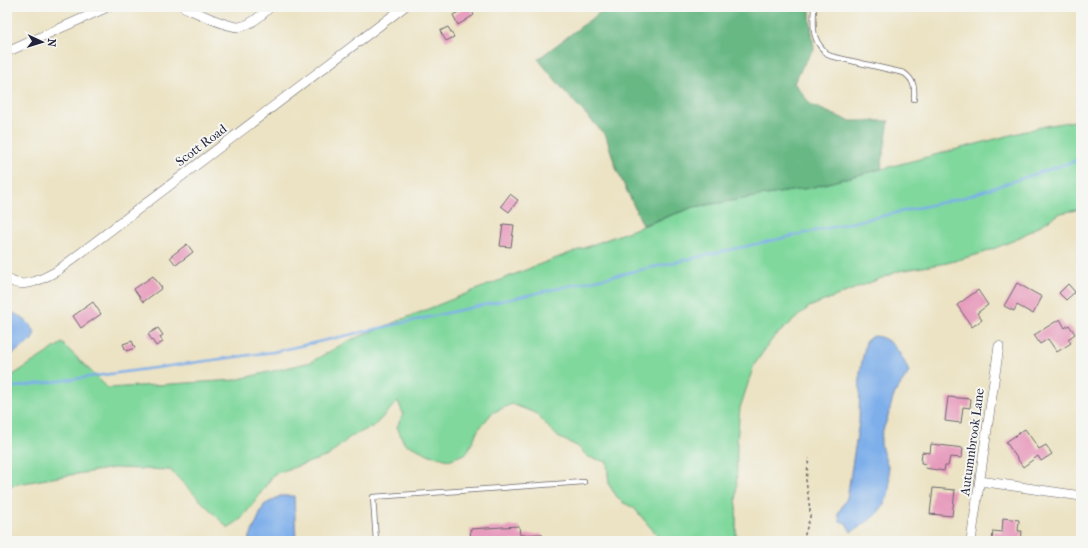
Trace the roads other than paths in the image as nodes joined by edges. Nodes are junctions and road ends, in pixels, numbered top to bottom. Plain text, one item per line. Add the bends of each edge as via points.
1 (108, 7) edge
2 (184, 7) edge
3 (270, 7) edge
4 (404, 7) edge
5 (814, 7) edge
6 (7, 52) edge
7 (914, 99) dead end
8 (7, 278) edge
9 (999, 346) dead end
10 (980, 481) junction
11 (584, 482) dead end
12 (1081, 496) edge
13 (376, 541) edge
14 (970, 541) edge

1 - 6 street
2 - 3 street via 225,24 240,27 257,19
4 - 8 street, Scott Road via 57,271 25,284 18,284
5 - 7 lane via 813,27 818,44 830,56 904,73 914,83
9 - 10 street, Autumnbrook Lane
10 - 12 street
10 - 14 street, Autumnbrook Lane
11 - 13 lane via 373,497

